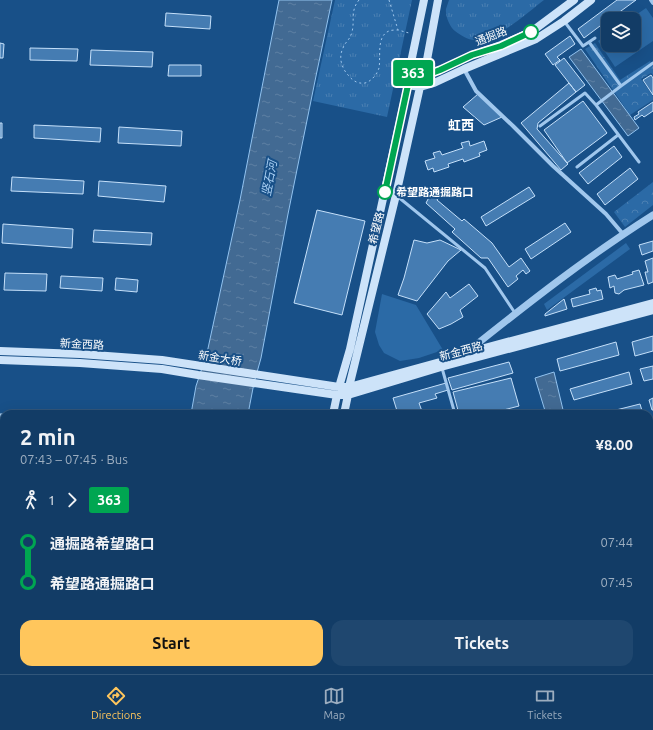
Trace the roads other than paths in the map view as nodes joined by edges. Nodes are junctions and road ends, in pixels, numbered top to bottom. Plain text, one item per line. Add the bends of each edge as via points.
1 (424, 0) edge
2 (438, 0) edge
3 (574, 0) edge
4 (591, 0) edge
5 (651, 0) edge
6 (653, 3) edge
7 (564, 21) junction
8 (595, 38) dead end
9 (589, 42) junction
10 (653, 63) edge
11 (464, 69) junction
12 (409, 72) junction
13 (424, 76) junction
14 (408, 85) junction
15 (621, 86) junction
16 (420, 87) junction
17 (596, 105) junction
18 (540, 126) dead end
19 (618, 135) junction
20 (639, 162) dead end
21 (577, 167) dead end
22 (396, 195) junction
23 (653, 215) edge
24 (623, 234) junction
25 (653, 303) edge
26 (653, 310) edge
27 (516, 313) junction
28 (0, 351) edge
29 (466, 353) junction
30 (0, 360) edge
31 (162, 360) joint
32 (441, 365) junction
33 (162, 369) joint
34 (274, 382) junction
35 (338, 391) junction
36 (349, 391) junction
37 (334, 410) edge
38 (345, 410) edge
39 (454, 410) edge

1 - 12 main road, 希望路
2 - 13 main road, 希望路
3 - 13 main road, 通掘路 via 531,32
4 - 7 main road, 通掘路
5 - 6 street
7 - 9 lane via 583,46
7 - 11 main road, 通掘路 via 536,39
8 - 9 lane
9 - 15 lane
10 - 15 lane
11 - 16 main road, 通掘路
11 - 24 street via 476,91 606,214
12 - 13 main road
12 - 14 main road, 希望路
13 - 16 main road, 希望路
14 - 16 main road, 通掘路
14 - 35 main road, 希望路 via 350,349
15 - 17 lane
16 - 22 main road, 希望路
17 - 18 lane via 585,93
17 - 19 lane
19 - 20 lane
19 - 21 lane
22 - 27 lane via 485,268
22 - 36 main road, 希望路
23 - 24 street
24 - 27 street
25 - 29 main road, 新金西路
26 - 32 main road, 新金西路
27 - 29 street
28 - 31 main road, 新金西路
29 - 32 main road, 新金西路
30 - 33 main road, 新金西路
31 - 34 main road, 新金大桥
32 - 36 main road, 新金西路
32 - 39 lane
33 - 34 main road, 新金大桥
34 - 35 main road, 新金西路
35 - 36 main road, 新金西路
35 - 37 main road, 希望路
36 - 38 main road, 希望路

